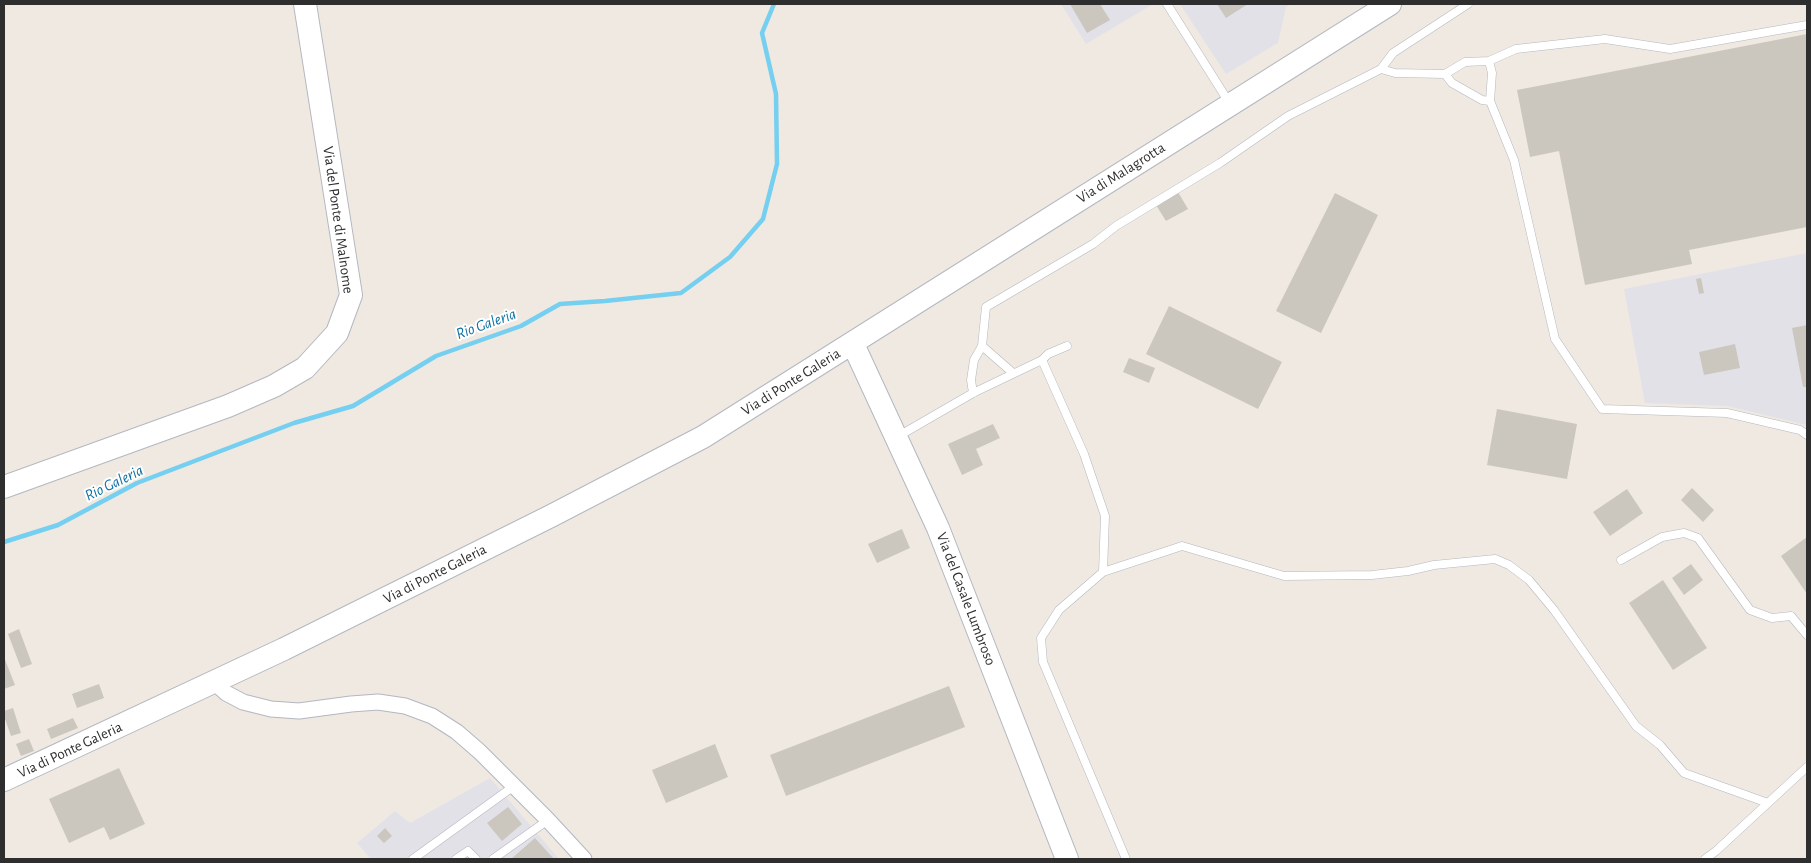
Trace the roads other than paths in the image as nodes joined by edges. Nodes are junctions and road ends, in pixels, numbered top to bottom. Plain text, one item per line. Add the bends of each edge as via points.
1 (305, 4) edge
2 (1167, 4) edge
3 (1390, 4) edge
4 (1468, 4) edge
5 (1807, 25) edge
6 (1489, 61) junction
7 (1381, 70) junction
8 (1445, 74) junction
9 (1490, 101) junction
10 (1230, 104) junction
11 (853, 344) junction
12 (982, 346) junction
13 (1067, 346) dead end
14 (1042, 360) junction
15 (1013, 373) junction
16 (973, 393) junction
17 (1807, 435) edge
18 (896, 437) junction
19 (4, 487) edge
20 (1621, 560) dead end
21 (1103, 572) junction
22 (1807, 635) edge
23 (215, 683) junction
24 (1807, 767) edge
25 (4, 780) edge
26 (514, 786) junction
27 (1768, 803) junction
28 (548, 820) junction
29 (412, 859) edge
30 (456, 859) edge
31 (476, 859) edge
32 (493, 859) edge
33 (584, 859) edge
34 (1067, 859) edge
35 (1126, 859) edge
36 (1705, 859) edge

1 - 19 main road, Via del Ponte di Malnome via 351,295 337,333 305,368 274,386 228,406
2 - 10 lane
3 - 10 main road, Via di Malagrotta
4 - 7 lane via 1394,52
5 - 6 lane via 1670,49 1604,39 1516,49
6 - 8 lane via 1465,62
6 - 9 lane via 1492,72
7 - 8 lane
7 - 12 lane via 1288,116 1093,244 986,307
8 - 9 lane via 1452,83 1482,100
9 - 17 lane via 1514,160 1555,339 1602,409 1727,413 1800,430
10 - 11 main road, Via di Malagrotta
11 - 18 main road, Via del Casale Lumbroso
11 - 23 main road, Via di Ponte Galeria via 703,437 552,516
12 - 15 lane
12 - 16 lane via 974,360
13 - 14 lane
14 - 15 lane
14 - 21 lane via 1084,454 1105,516
15 - 16 lane
16 - 18 lane
18 - 34 main road, Via del Casale Lumbroso via 942,536
20 - 22 lane via 1662,538 1684,533 1698,538 1750,610 1772,618 1791,616
21 - 27 lane via 1182,546 1284,576 1372,575 1434,564 1495,559 1529,580 1636,726 1660,745 1684,773
21 - 35 lane via 1059,610 1042,638 1043,662
23 - 25 main road, Via di Ponte Galeria
23 - 26 street via 243,702 271,709 299,711 378,702 419,710 446,724 469,742
24 - 27 lane
26 - 28 street
26 - 29 lane
27 - 36 lane
28 - 32 lane
28 - 33 street
30 - 31 lane via 468,851

